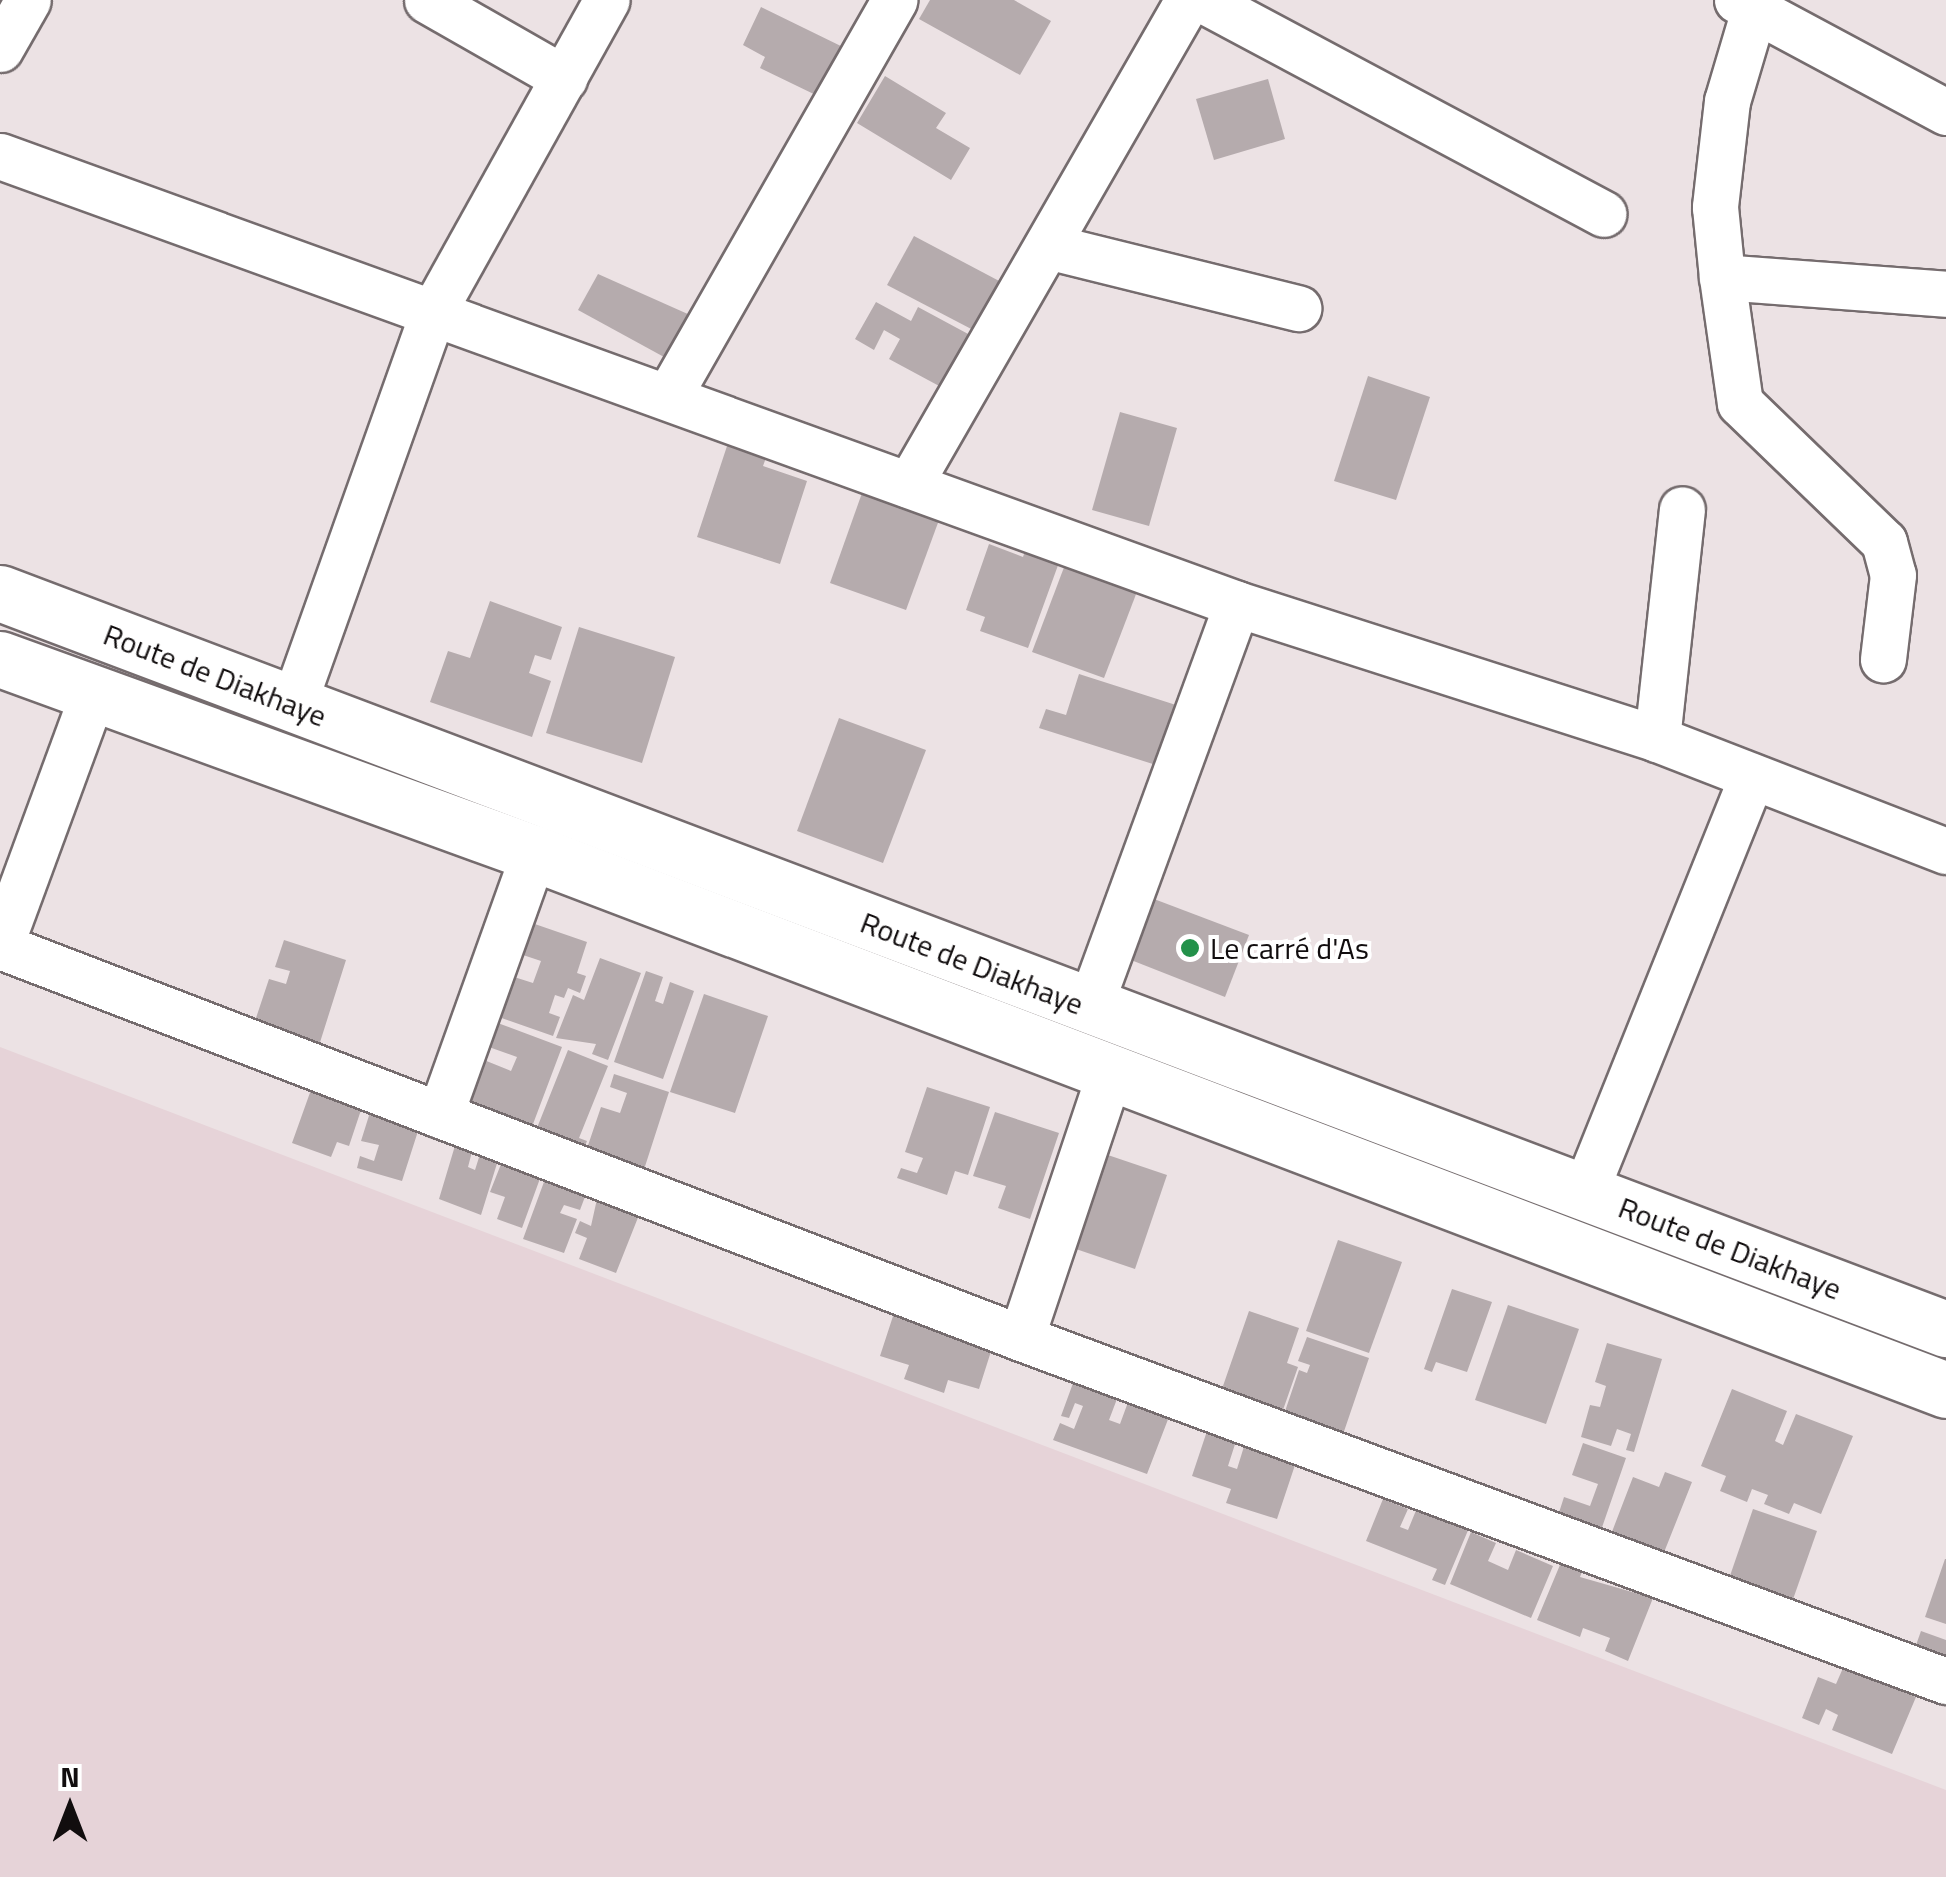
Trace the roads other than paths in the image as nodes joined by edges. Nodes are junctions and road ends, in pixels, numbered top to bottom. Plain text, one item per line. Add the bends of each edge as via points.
1 (28, 0) edge
2 (427, 0) edge
3 (607, 0) edge
4 (894, 0) edge
5 (1188, 0) edge
6 (1203, 0) edge
7 (1749, 3) edge
8 (0, 49) edge
9 (564, 78) junction
10 (1946, 112) edge
11 (0, 156) edge
12 (1603, 214) dead end
13 (1047, 246) junction
14 (1722, 277) junction
15 (1946, 294) edge
16 (1298, 308) dead end
17 (433, 312) junction
18 (668, 397) junction
19 (909, 485) junction
20 (1682, 509) dead end
21 (0, 593) edge
22 (1237, 604) junction
23 (0, 658) edge
24 (1883, 659) dead end
25 (93, 693) junction
26 (293, 705) junction
27 (1657, 738) junction
28 (1752, 776) junction
29 (1946, 851) edge
30 (534, 852) junction
31 (0, 946) edge
32 (1089, 1008) junction
33 (1110, 1072) junction
34 (440, 1115) junction
35 (1584, 1194) junction
36 (1946, 1329) edge
37 (1021, 1338) junction
38 (1946, 1390) edge
39 (1946, 1680) edge

1 - 8 street
2 - 9 street
3 - 9 street
4 - 18 street
5 - 13 street
6 - 12 street
7 - 10 street
7 - 14 street via 1727,102 1715,207
9 - 17 street
11 - 17 street
13 - 16 street
13 - 19 street
14 - 15 street
14 - 24 street via 1740,404 1884,542 1893,575
17 - 18 street
17 - 26 street
18 - 19 street
19 - 22 street
20 - 27 street
21 - 26 main road, Route de Diakhaye
22 - 27 street
22 - 32 street
23 - 25 main road, Route de Diakhaye
25 - 30 main road, Route de Diakhaye
25 - 31 street
26 - 32 main road, Route de Diakhaye
27 - 28 street
28 - 29 street
28 - 35 street
30 - 33 main road, Route de Diakhaye
30 - 34 street
31 - 34 street
32 - 35 main road, Route de Diakhaye
33 - 37 street
33 - 38 main road, Route de Diakhaye
34 - 37 street
35 - 36 main road, Route de Diakhaye
37 - 39 street

